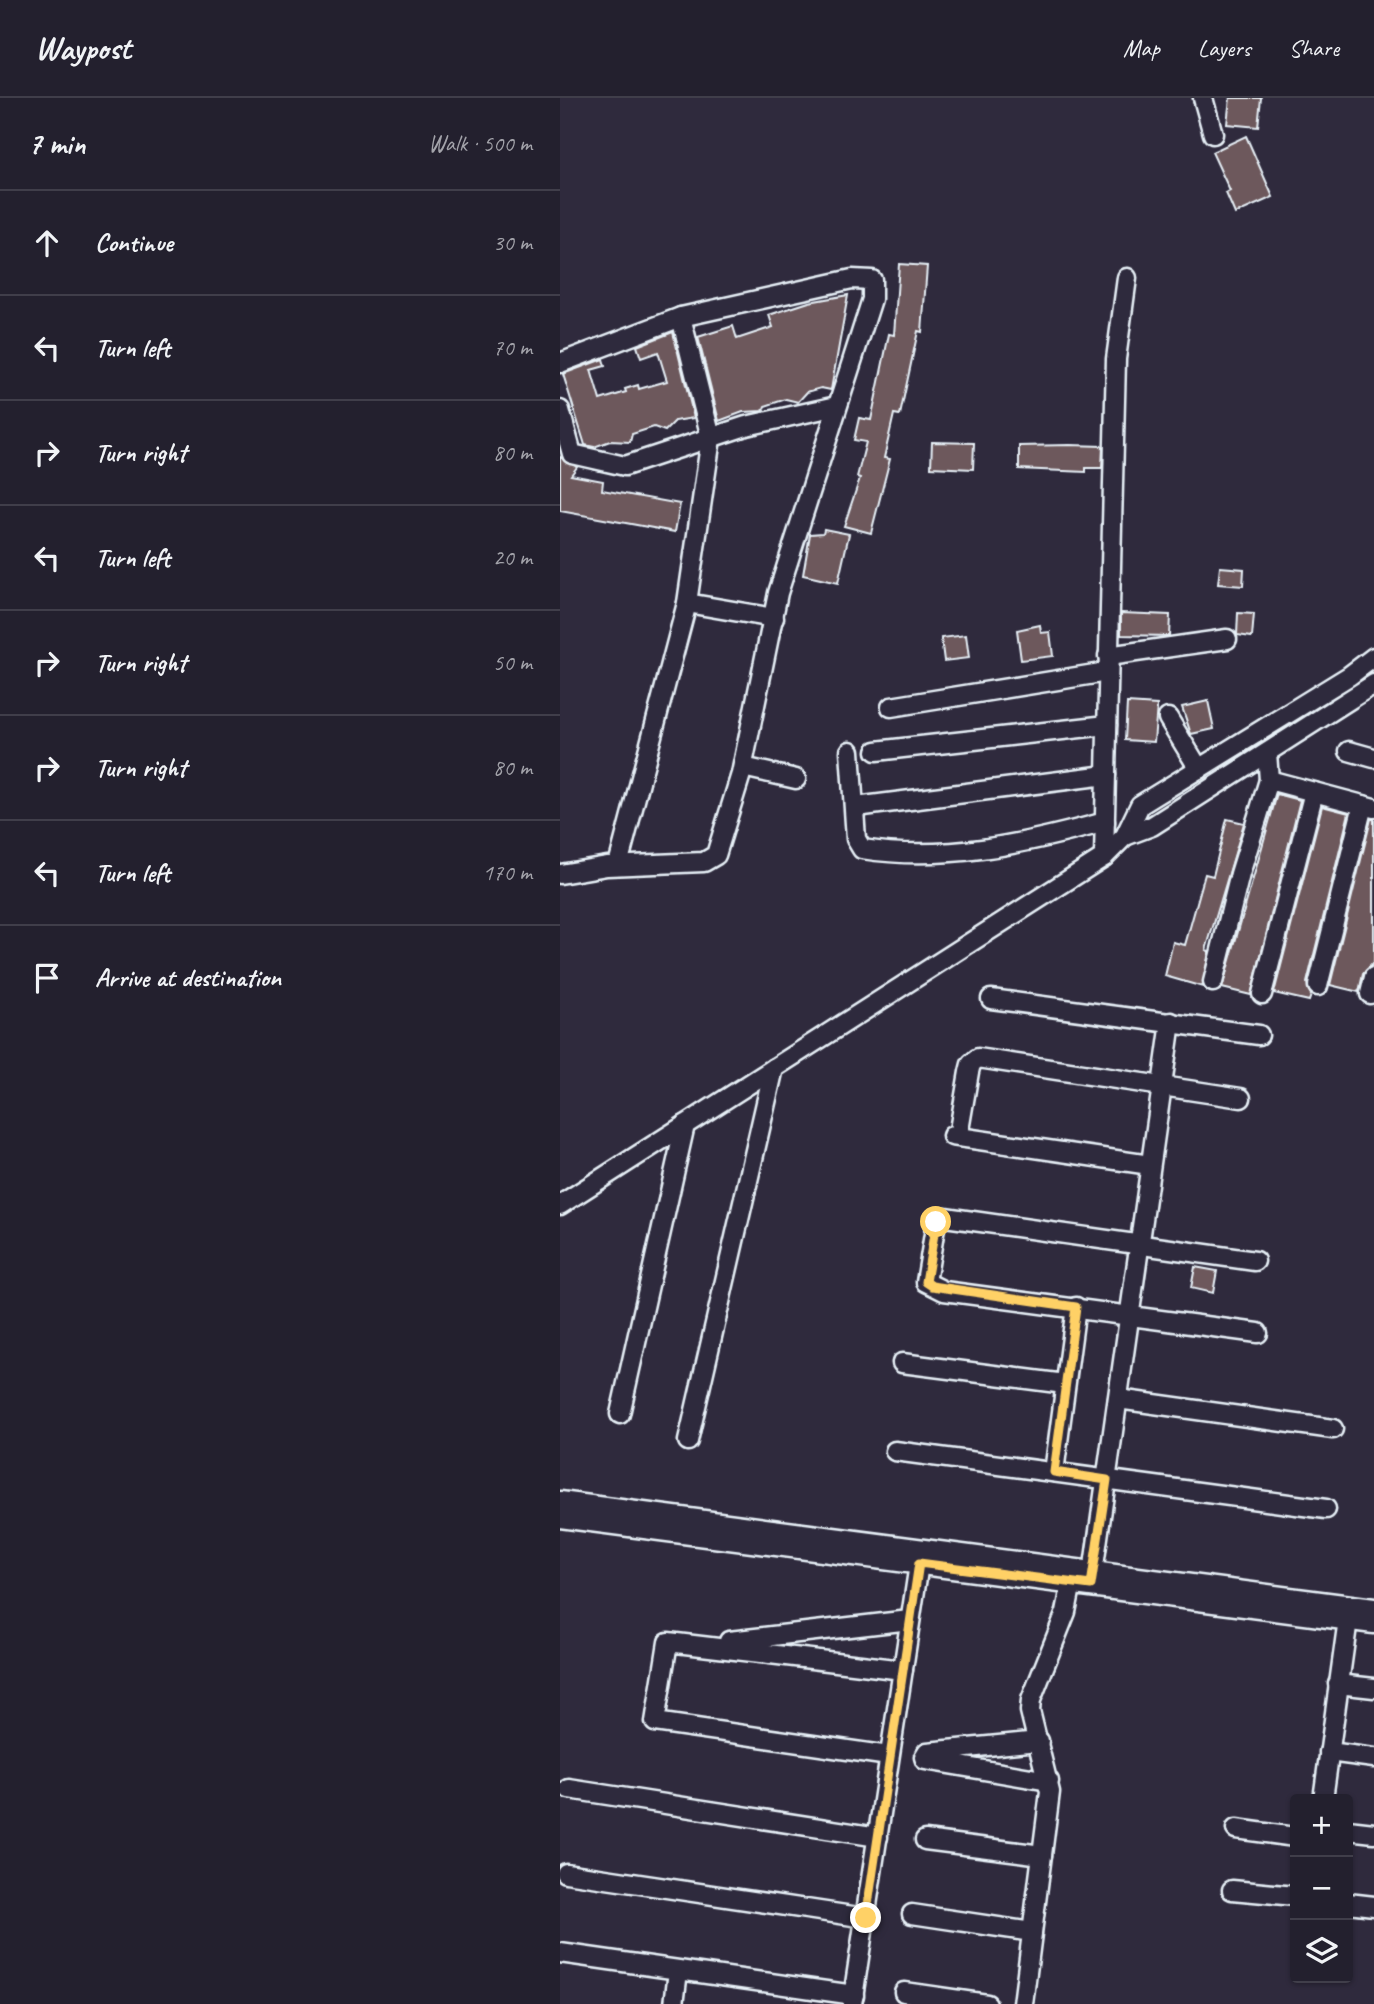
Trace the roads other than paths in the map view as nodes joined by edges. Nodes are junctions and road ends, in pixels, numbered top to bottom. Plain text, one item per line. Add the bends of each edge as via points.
1 (1203, 98) edge
2 (1213, 134) dead end
3 (1127, 278) dead end
4 (681, 317) junction
5 (560, 363) edge
6 (837, 406) junction
7 (560, 410) edge
8 (711, 438) junction
9 (687, 603) junction
10 (774, 618) junction
11 (1227, 639) dead end
12 (1374, 657) edge
13 (1108, 664) junction
14 (1374, 684) edge
15 (891, 706) dead end
16 (1168, 718) dead end
17 (1107, 725) junction
18 (850, 751) dead end
19 (876, 751) dead end
20 (1349, 751) dead end
21 (1267, 752) junction
22 (1374, 758) edge
23 (743, 767) junction
24 (1199, 769) junction
25 (1106, 775) junction
26 (796, 779) dead end
27 (1269, 780) junction
28 (1314, 792) junction
29 (856, 807) junction
30 (1368, 807) edge
31 (1105, 822) junction
32 (1125, 836) junction
33 (1104, 856) junction
34 (618, 865) junction
35 (560, 874) edge
36 (1213, 982) dead end
37 (1318, 986) dead end
38 (1262, 994) dead end
39 (991, 999) dead end
40 (1171, 1022) junction
41 (1259, 1035) dead end
42 (774, 1068) junction
43 (1161, 1085) junction
44 (1241, 1098) dead end
45 (685, 1125) junction
46 (1150, 1165) junction
47 (560, 1205) edge
48 (1140, 1244) junction
49 (1255, 1261) dead end
50 (1076, 1307) junction
51 (1131, 1314) junction
52 (1258, 1333) dead end
53 (902, 1363) dead end
54 (1065, 1384) junction
55 (1118, 1399) junction
56 (620, 1414) dead end
57 (1333, 1429) dead end
58 (688, 1441) dead end
59 (895, 1451) dead end
60 (1054, 1472) junction
61 (1107, 1480) junction
62 (560, 1501) edge
63 (1326, 1509) dead end
64 (560, 1518) edge
65 (920, 1555) junction
66 (1083, 1577) junction
67 (1374, 1608) edge
68 (1349, 1613) junction
69 (910, 1619) junction
70 (1374, 1624) edge
71 (703, 1644) junction
72 (902, 1671) junction
73 (1338, 1684) junction
74 (1374, 1688) edge
75 (1039, 1741) junction
76 (1329, 1752) junction
77 (889, 1756) junction
78 (1374, 1758) edge
79 (1049, 1781) junction
80 (569, 1789) dead end
81 (1324, 1794) edge
82 (1236, 1829) dead end
83 (1353, 1831) edge
84 (1374, 1833) edge
85 (878, 1836) junction
86 (1290, 1836) edge
87 (925, 1840) dead end
88 (1042, 1855) junction
89 (566, 1873) dead end
90 (1232, 1890) dead end
91 (1290, 1896) edge
92 (1353, 1904) edge
93 (1374, 1906) edge
94 (912, 1914) dead end
95 (866, 1918) junction
96 (1032, 1932) junction
97 (560, 1954) edge
98 (678, 1971) junction
99 (904, 1992) dead end
100 (853, 2000) edge
101 (674, 2004) edge
102 (987, 2004) edge
103 (1023, 2004) edge

1 - 2 street
3 - 13 street via 1116,359
4 - 5 street
4 - 6 street via 852,279 872,280 872,299
4 - 8 street
6 - 8 street
6 - 10 street
7 - 8 street via 572,454 616,466
8 - 9 street
9 - 10 street
9 - 34 street
10 - 23 street
11 - 13 street
12 - 24 street
13 - 15 street
13 - 17 street
14 - 21 street
16 - 24 street
17 - 19 street
17 - 25 street
18 - 29 street
20 - 22 street
21 - 27 street
21 - 32 street via 1152,826
23 - 26 street
23 - 34 street via 716,855 704,862
24 - 32 street via 1140,806
25 - 29 street
25 - 31 street
27 - 28 street
27 - 36 street
28 - 30 street
28 - 38 street
29 - 31 street via 856,839 862,849 879,852 955,854
30 - 37 street
31 - 33 street
32 - 33 street
33 - 42 street
34 - 35 street
39 - 40 street
40 - 41 street
40 - 43 street
42 - 45 street
42 - 58 street
43 - 44 street
43 - 46 street
43 - 46 street via 978,1058 971,1064 955,1136
45 - 47 street
45 - 56 street
46 - 48 street
48 - 49 street
48 - 50 street via 945,1217 936,1222 926,1282 932,1286
48 - 51 street
50 - 51 street
50 - 54 street
51 - 52 street
51 - 55 street
53 - 54 street
54 - 60 street
55 - 57 street
55 - 61 street
59 - 60 street
60 - 61 street
61 - 63 street
61 - 66 street
62 - 65 street
64 - 65 street
65 - 66 street
65 - 69 street
66 - 68 street
66 - 75 street via 1031,1700
67 - 68 street
68 - 70 street
68 - 73 street
69 - 71 street
69 - 72 street
71 - 72 street
71 - 77 street via 668,1642 655,1722
72 - 77 street
73 - 74 street
73 - 76 street
75 - 79 street
75 - 79 street via 927,1752 924,1757
76 - 78 street
76 - 81 street
77 - 85 street
79 - 88 street
80 - 85 street
82 - 86 street
83 - 84 street
85 - 95 street
87 - 88 street
88 - 96 street
89 - 95 street
90 - 91 street
92 - 93 street
94 - 96 street
95 - 100 street
96 - 103 street
97 - 98 street
98 - 100 street
98 - 101 street
99 - 102 street

